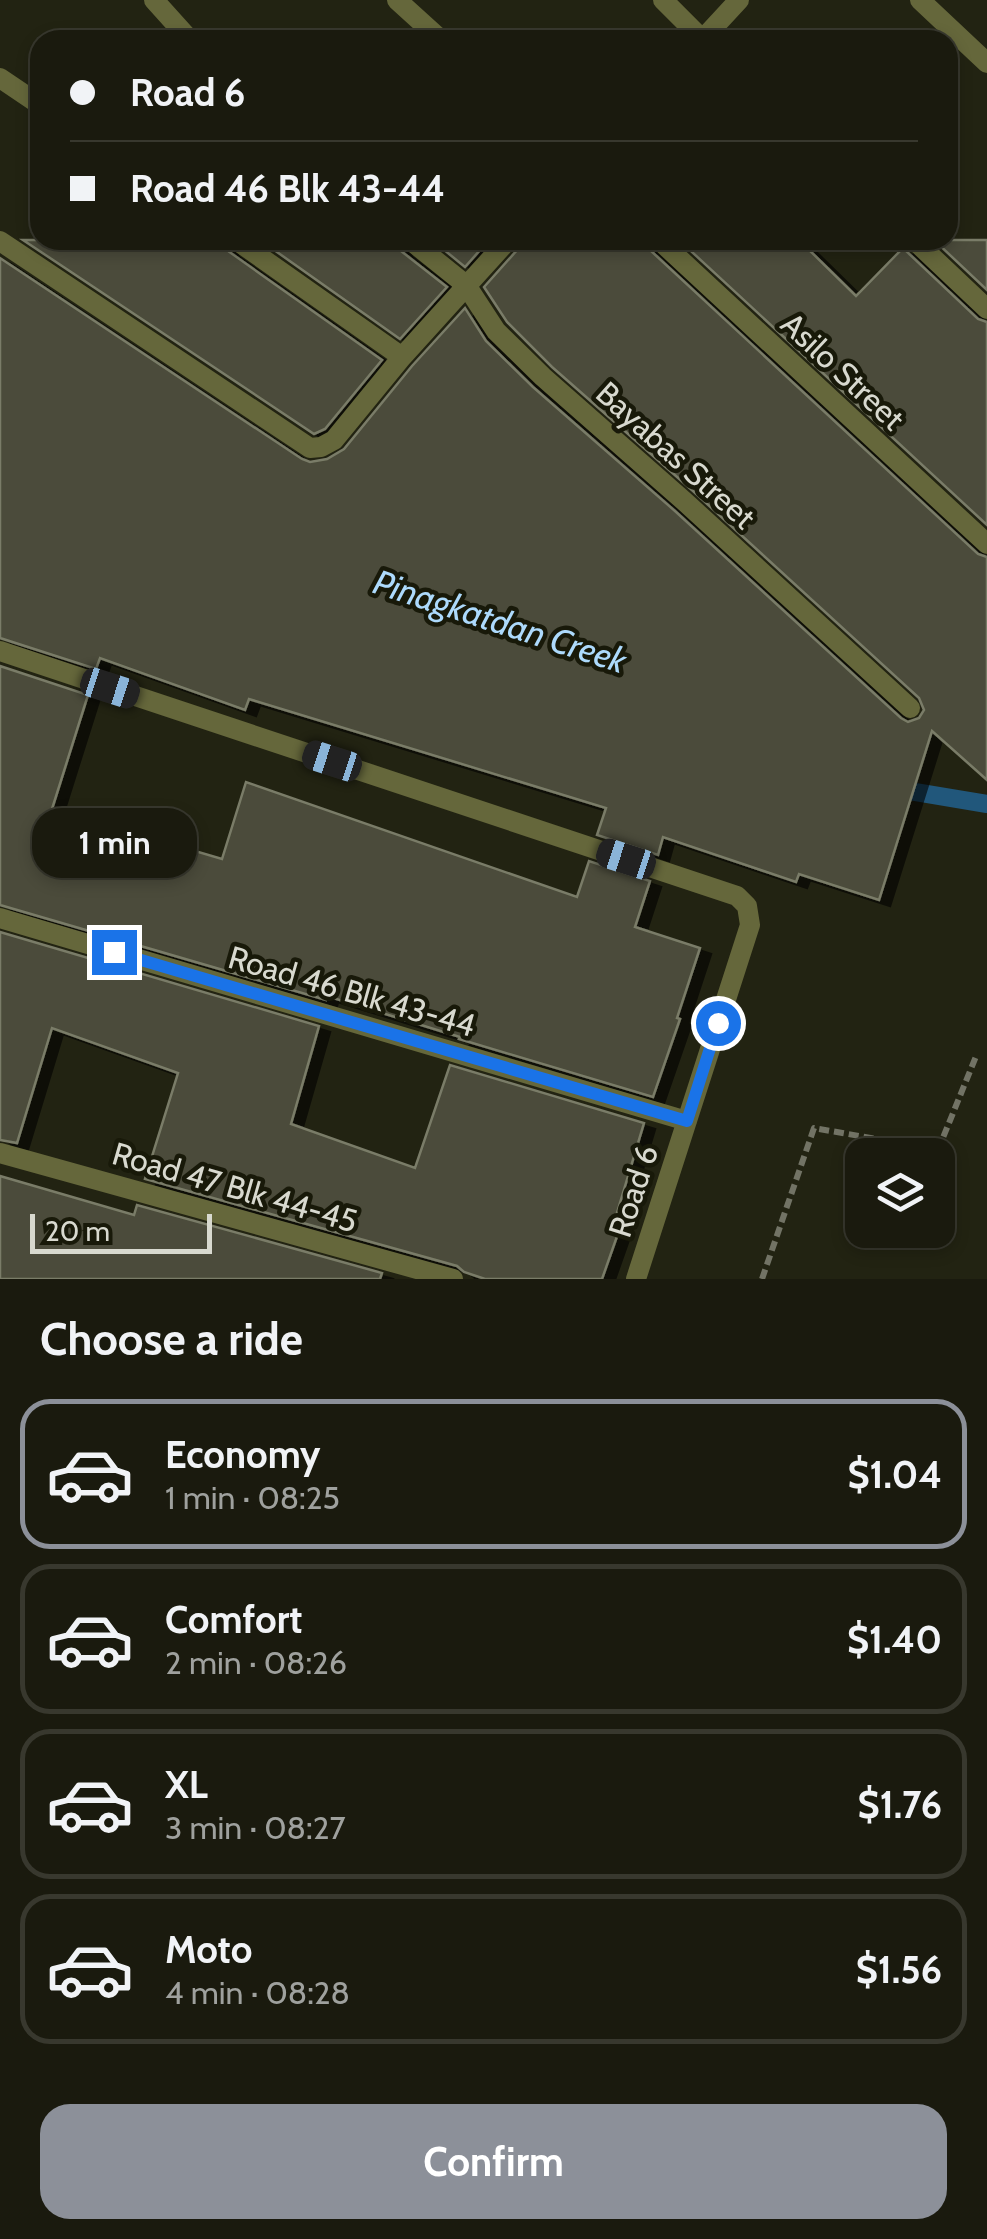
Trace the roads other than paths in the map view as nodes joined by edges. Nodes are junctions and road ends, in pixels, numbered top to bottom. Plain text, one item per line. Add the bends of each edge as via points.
1 (154, 0) edge
2 (397, 0) edge
3 (663, 0) edge
4 (740, 0) edge
5 (920, 0) edge
6 (181, 30) edge
7 (430, 30) edge
8 (692, 30) edge
9 (712, 30) edge
10 (952, 30) edge
11 (958, 36) edge
12 (987, 63) edge
13 (0, 78) edge
14 (30, 98) edge
15 (0, 241) edge
16 (250, 250) edge
17 (422, 250) edge
18 (499, 250) edge
19 (670, 250) edge
20 (925, 250) edge
21 (466, 286) junction
22 (987, 309) edge
23 (402, 357) junction
24 (987, 544) edge
25 (0, 651) edge
26 (910, 708) dead end
27 (0, 918) edge
28 (687, 1121) junction
29 (0, 1152) edge
30 (453, 1279) edge
31 (636, 1279) edge

1 - 6 street
2 - 7 street
3 - 8 street
4 - 9 street
5 - 10 street
11 - 12 street
13 - 14 street
15 - 23 street via 310,448 334,440
16 - 23 street
17 - 21 street, Bayabas Street
18 - 21 street
19 - 24 street, Asilo Street
20 - 22 street
21 - 23 street
21 - 26 street, Bayabas Street via 496,331 543,377
25 - 28 street, Road 6 via 737,896 747,906 750,925
27 - 28 street, Road 46 Blk 43-44
28 - 31 street, Road 6
29 - 30 street, Road 47 Blk 44-45

